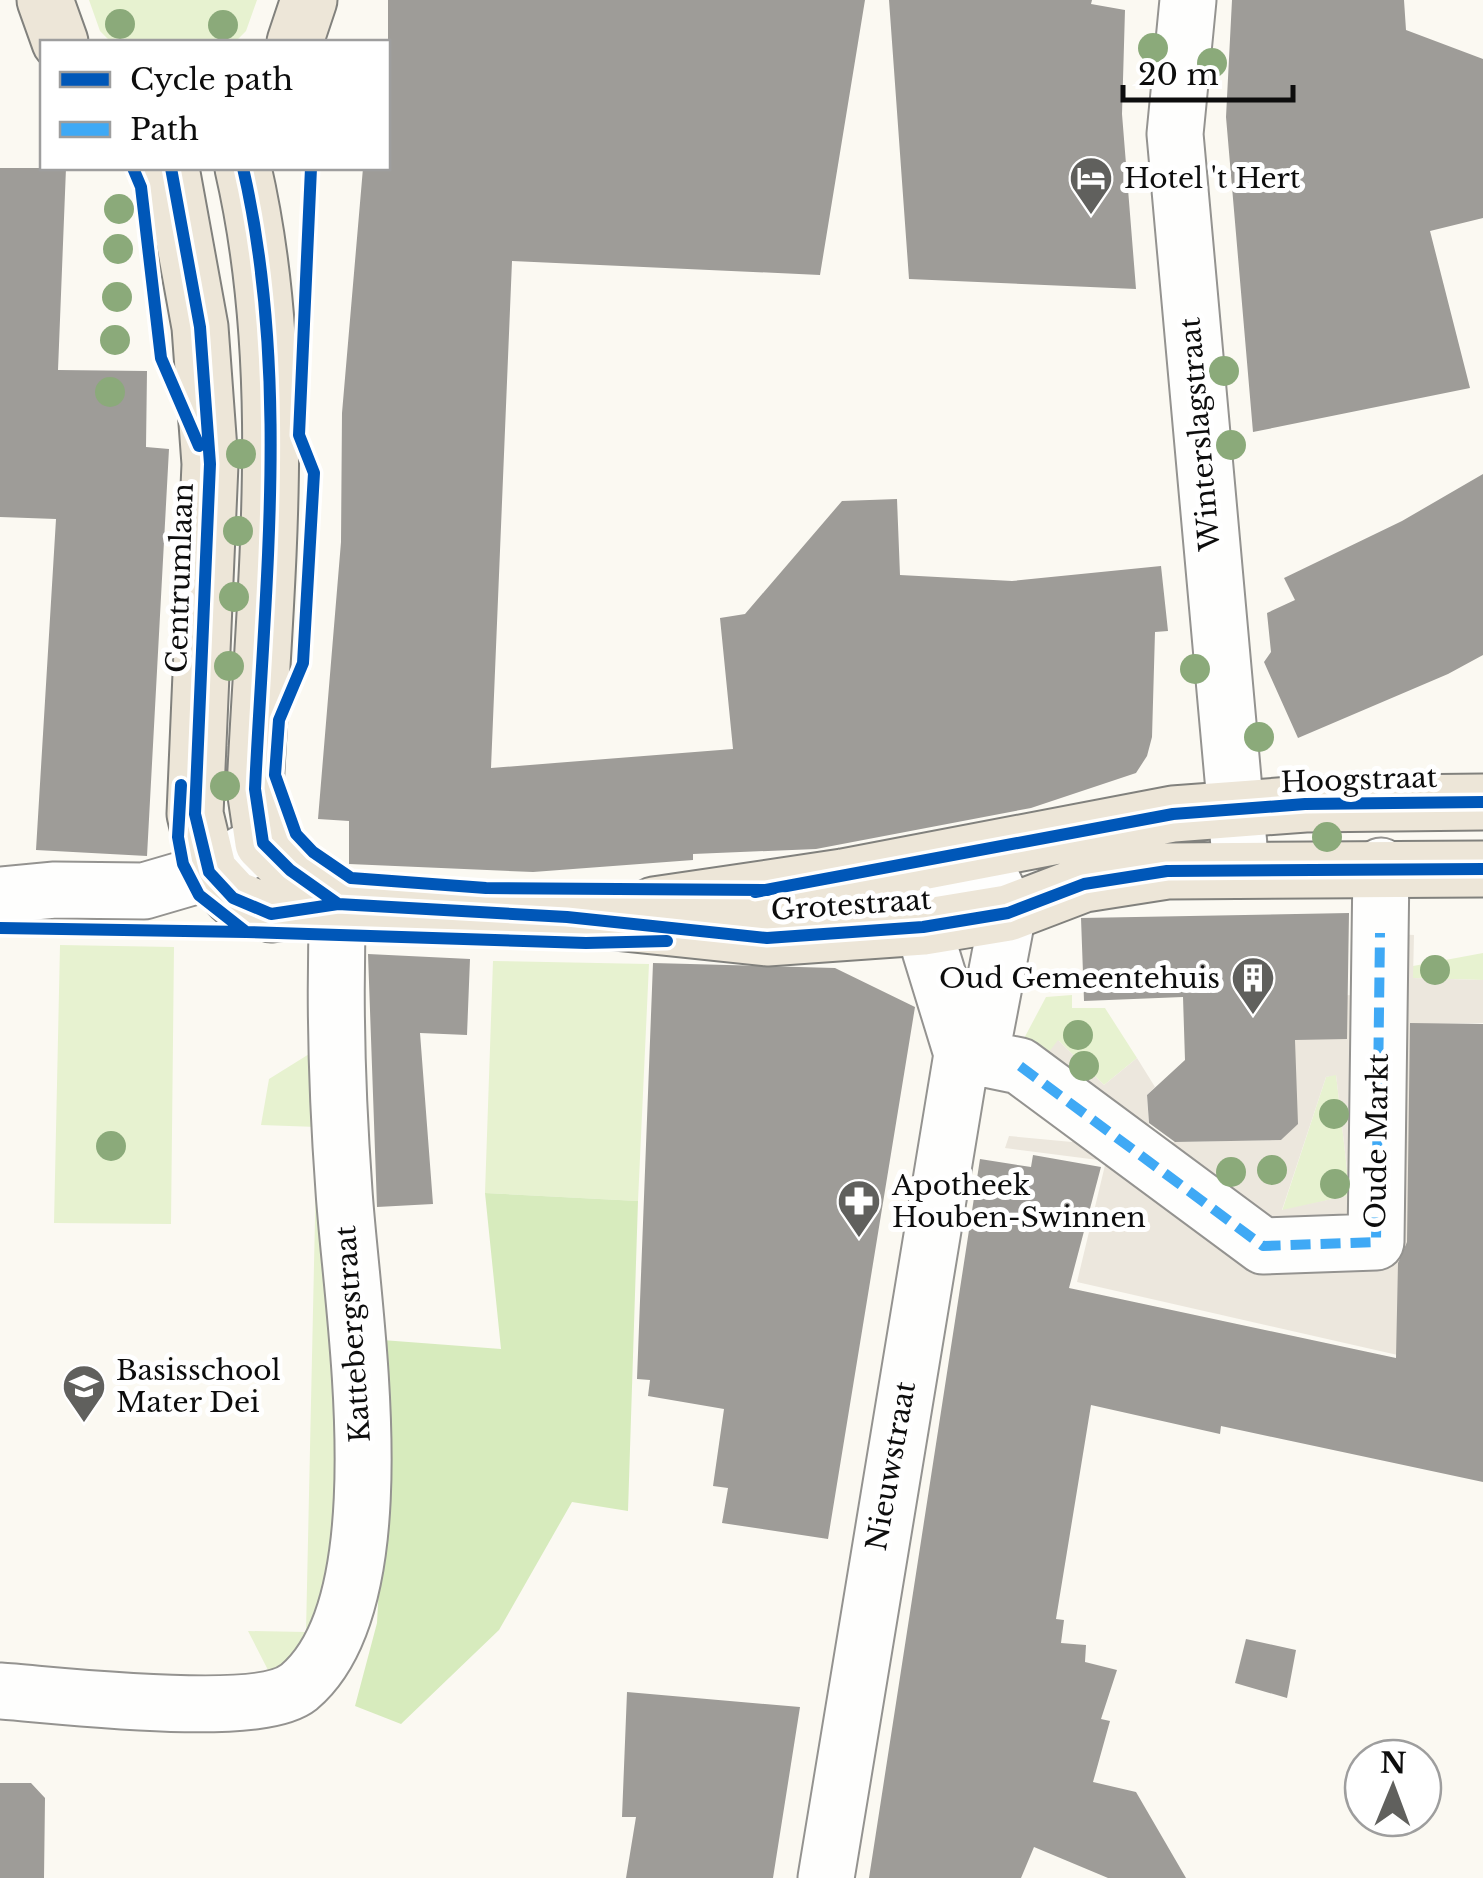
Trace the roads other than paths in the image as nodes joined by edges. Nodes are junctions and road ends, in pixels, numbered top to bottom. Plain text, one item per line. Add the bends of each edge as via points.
1 (310, 0) edge
2 (1188, 0) edge
3 (295, 40) edge
4 (171, 170) edge
5 (243, 170) edge
6 (1483, 802) edge
7 (1236, 810) junction
8 (263, 843) junction
9 (967, 855) junction
10 (1381, 866) junction
11 (1241, 868) junction
12 (1483, 869) edge
13 (210, 872) junction
14 (0, 895) edge
15 (338, 904) junction
16 (1008, 913) junction
17 (566, 917) junction
18 (923, 927) junction
19 (962, 1054) junction
20 (0, 1692) edge
21 (826, 1878) edge

1 - 3 main road
2 - 7 street, Winterslagstraat via 1176,134
4 - 13 main road, Centrumlaan via 200,327 210,464 195,814
5 - 8 main road via 263,297 274,450 255,789
6 - 7 main road, Hoogstraat
7 - 9 main road, Grotestraat via 1173,814
7 - 11 street, Winterslagstraat
8 - 13 street
8 - 15 main road
9 - 16 street
9 - 17 main road, Grotestraat
9 - 18 street
10 - 11 main road
10 - 12 main road
10 - 19 street, Oude Markt via 1376,1242 1263,1246 1020,1066
11 - 16 main road, Grotestraat via 1084,884
13 - 14 street via 144,891
13 - 15 main road, Grotestraat via 233,898 270,914
15 - 17 main road, Grotestraat
15 - 20 street, Kattebergstraat via 333,1016 362,1385 358,1546 336,1641 296,1689 240,1704
16 - 18 main road, Grotestraat
16 - 19 street, Nieuwstraat via 985,1032
17 - 18 main road, Grotestraat via 767,938
18 - 19 street, Nieuwstraat
19 - 21 street, Nieuwstraat

